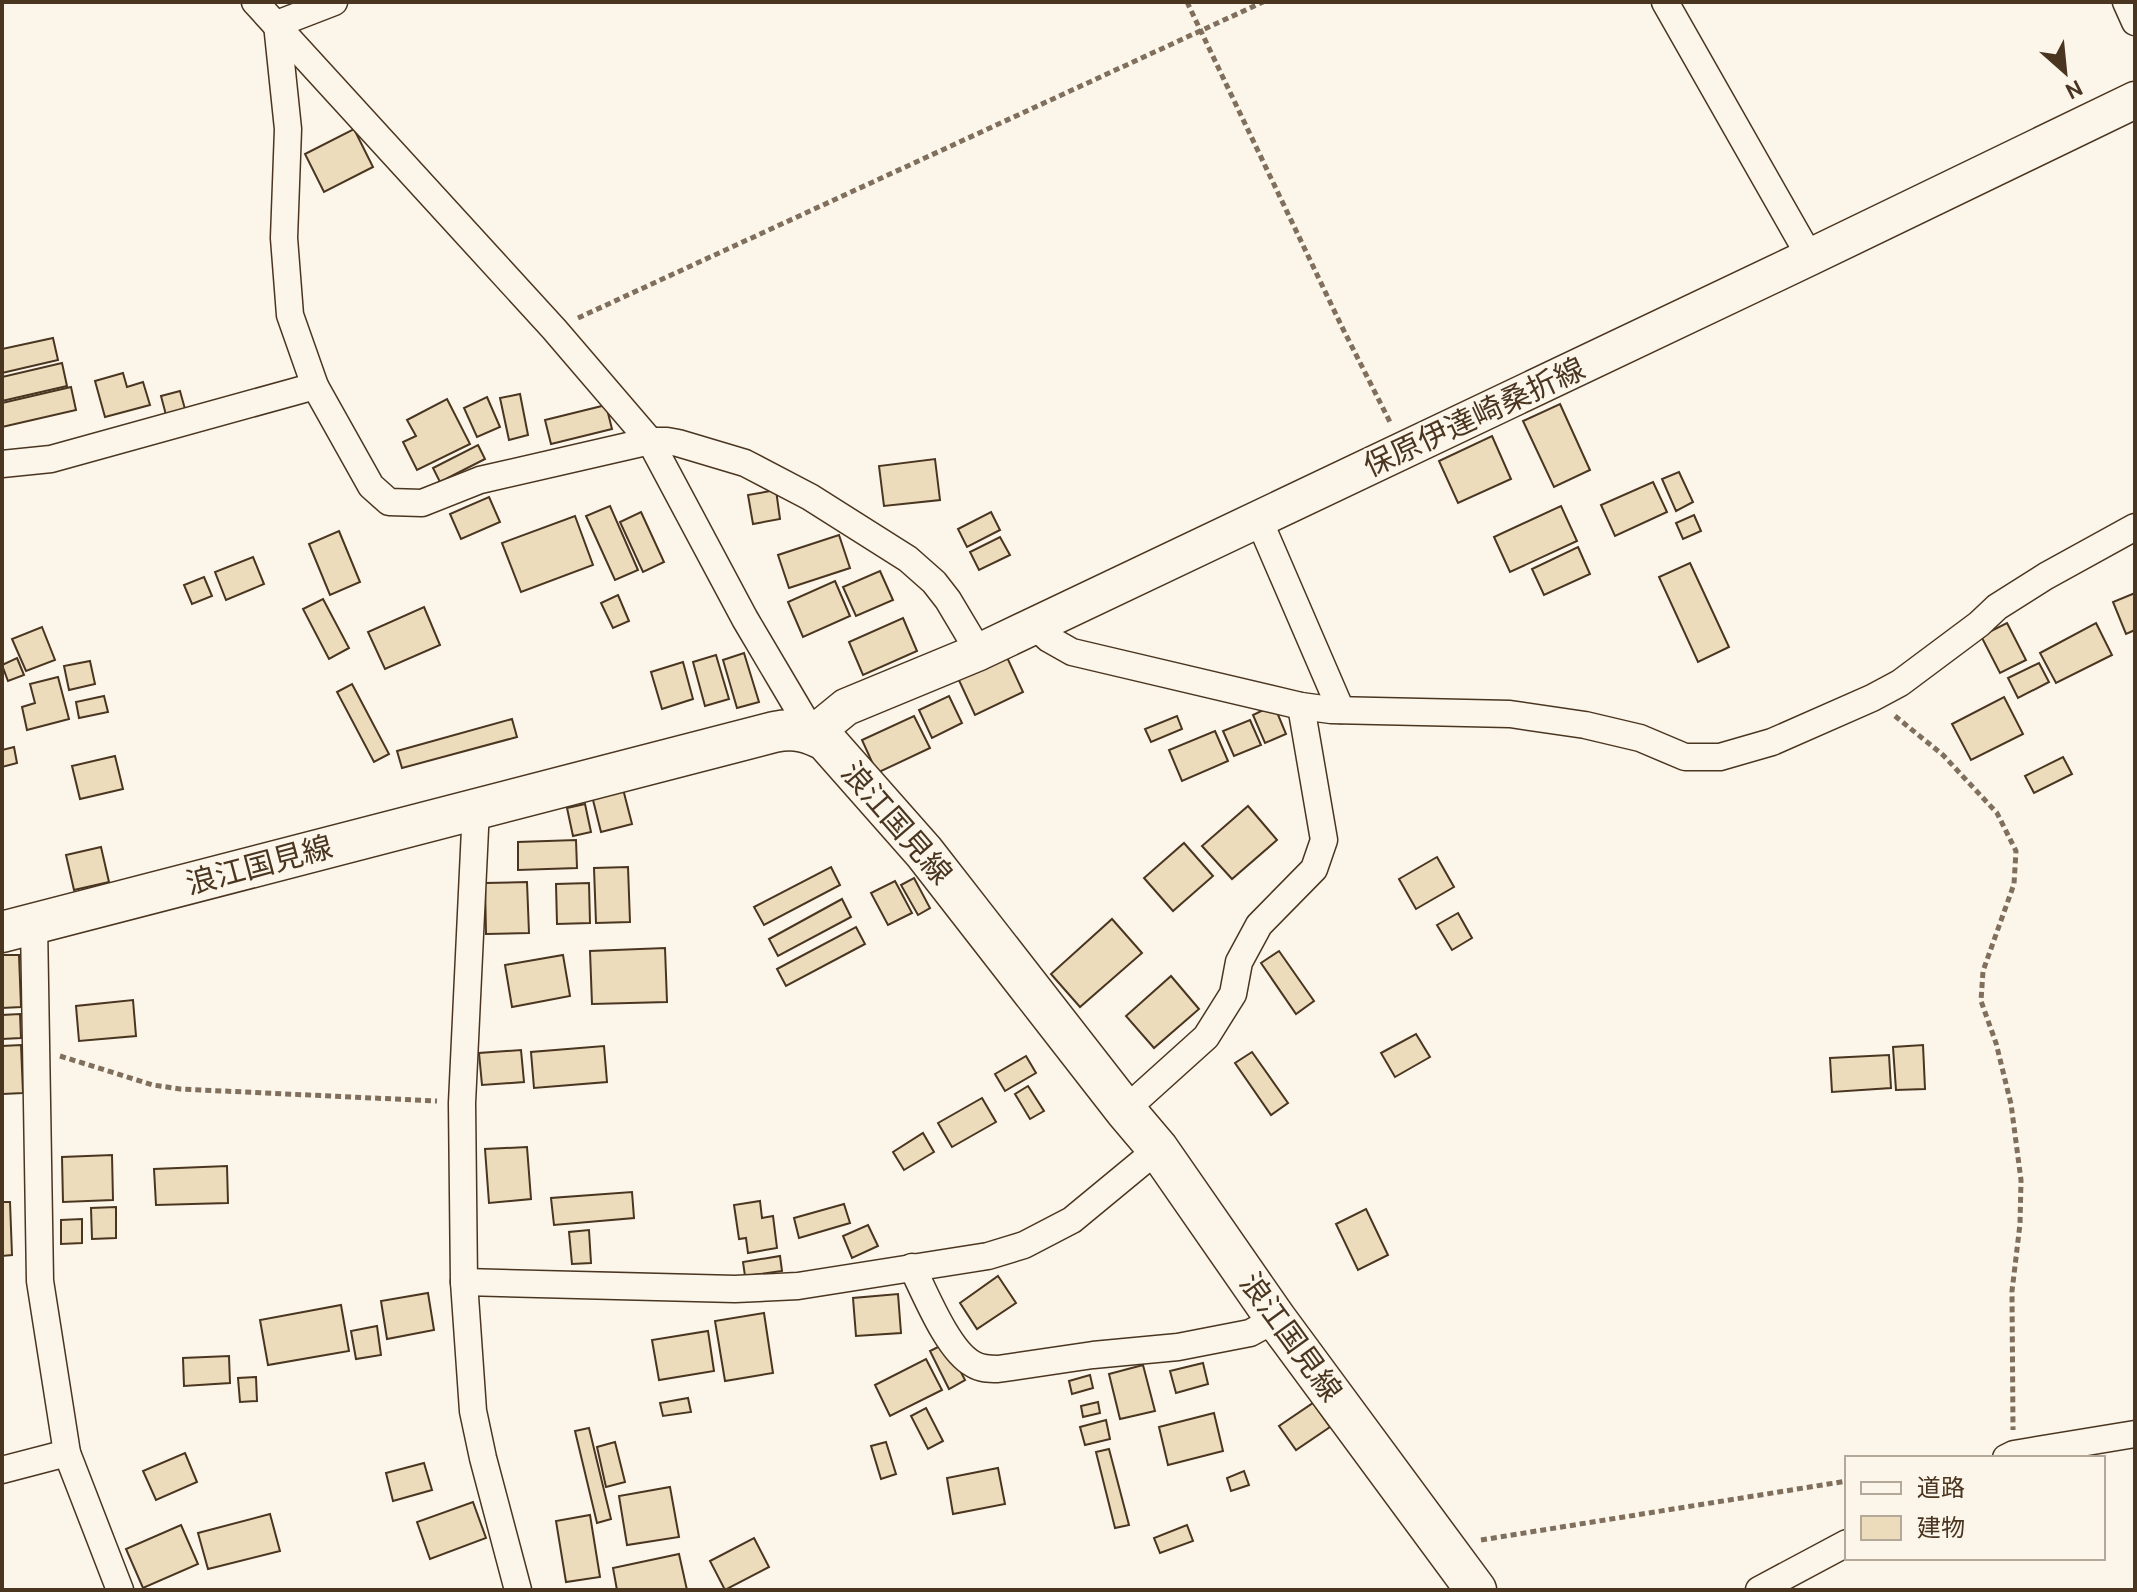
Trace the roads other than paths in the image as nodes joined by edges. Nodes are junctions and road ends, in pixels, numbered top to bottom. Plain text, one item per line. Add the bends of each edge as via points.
1 (255, 2) edge
2 (334, 2) edge
3 (1665, 2) edge
4 (2126, 2) edge
5 (2135, 22) edge
6 (277, 24) junction
7 (2135, 100) edge
8 (1810, 257) junction
9 (315, 386) junction
10 (650, 441) junction
11 (2, 464) edge
12 (1259, 520) junction
13 (2135, 527) edge
14 (1035, 626) junction
15 (979, 652) junction
16 (1301, 706) junction
17 (1341, 710) junction
18 (813, 734) junction
19 (476, 808) junction
20 (18, 928) edge
21 (1125, 1110) junction
22 (1158, 1149) junction
23 (912, 1267) junction
24 (464, 1282) junction
25 (1276, 1319) junction
26 (2135, 1434) edge
27 (67, 1453) junction
28 (2010, 1456) edge
29 (2, 1470) edge
30 (1845, 1544) edge
31 (120, 1590) edge
32 (518, 1590) edge
33 (1476, 1590) edge
34 (1759, 1590) edge

1 - 6 street
2 - 6 street
3 - 8 street
4 - 5 street
6 - 9 street via 288,129 284,238 290,315
6 - 10 street
7 - 8 main road, 保原伊達崎桑折線
8 - 12 main road, 保原伊達崎桑折線
9 - 10 street via 371,486 389,502 422,503 480,480
9 - 11 street via 51,459
10 - 15 street via 745,463 856,525 934,582
10 - 18 street
12 - 14 main road, 保原伊達崎桑折線
12 - 17 street
13 - 17 street via 2008,600 1900,683 1772,742 1720,757 1685,757 1640,738 1510,714
14 - 15 main road, 保原伊達崎桑折線
14 - 16 street via 1072,652
15 - 18 main road, 保原伊達崎桑折線 via 846,707
16 - 17 street
16 - 21 street via 1324,840 1314,869 1259,925 1239,962 1233,994 1206,1037
18 - 19 main road, 浪江国見線 via 774,732
18 - 21 main road, 浪江国見線 via 826,741 924,852
19 - 20 main road, 浪江国見線
19 - 24 street via 462,1103
20 - 27 street via 36,1051 40,1281
21 - 22 main road, 浪江国見線
22 - 23 street via 1072,1220 1024,1245
22 - 25 main road, 浪江国見線
23 - 24 street via 798,1286 735,1289
23 - 25 street via 963,1358 984,1368 1178,1347 1250,1333
24 - 32 street via 473,1411
25 - 33 main road, 浪江国見線
26 - 28 street
27 - 29 street
27 - 31 street
30 - 34 street

